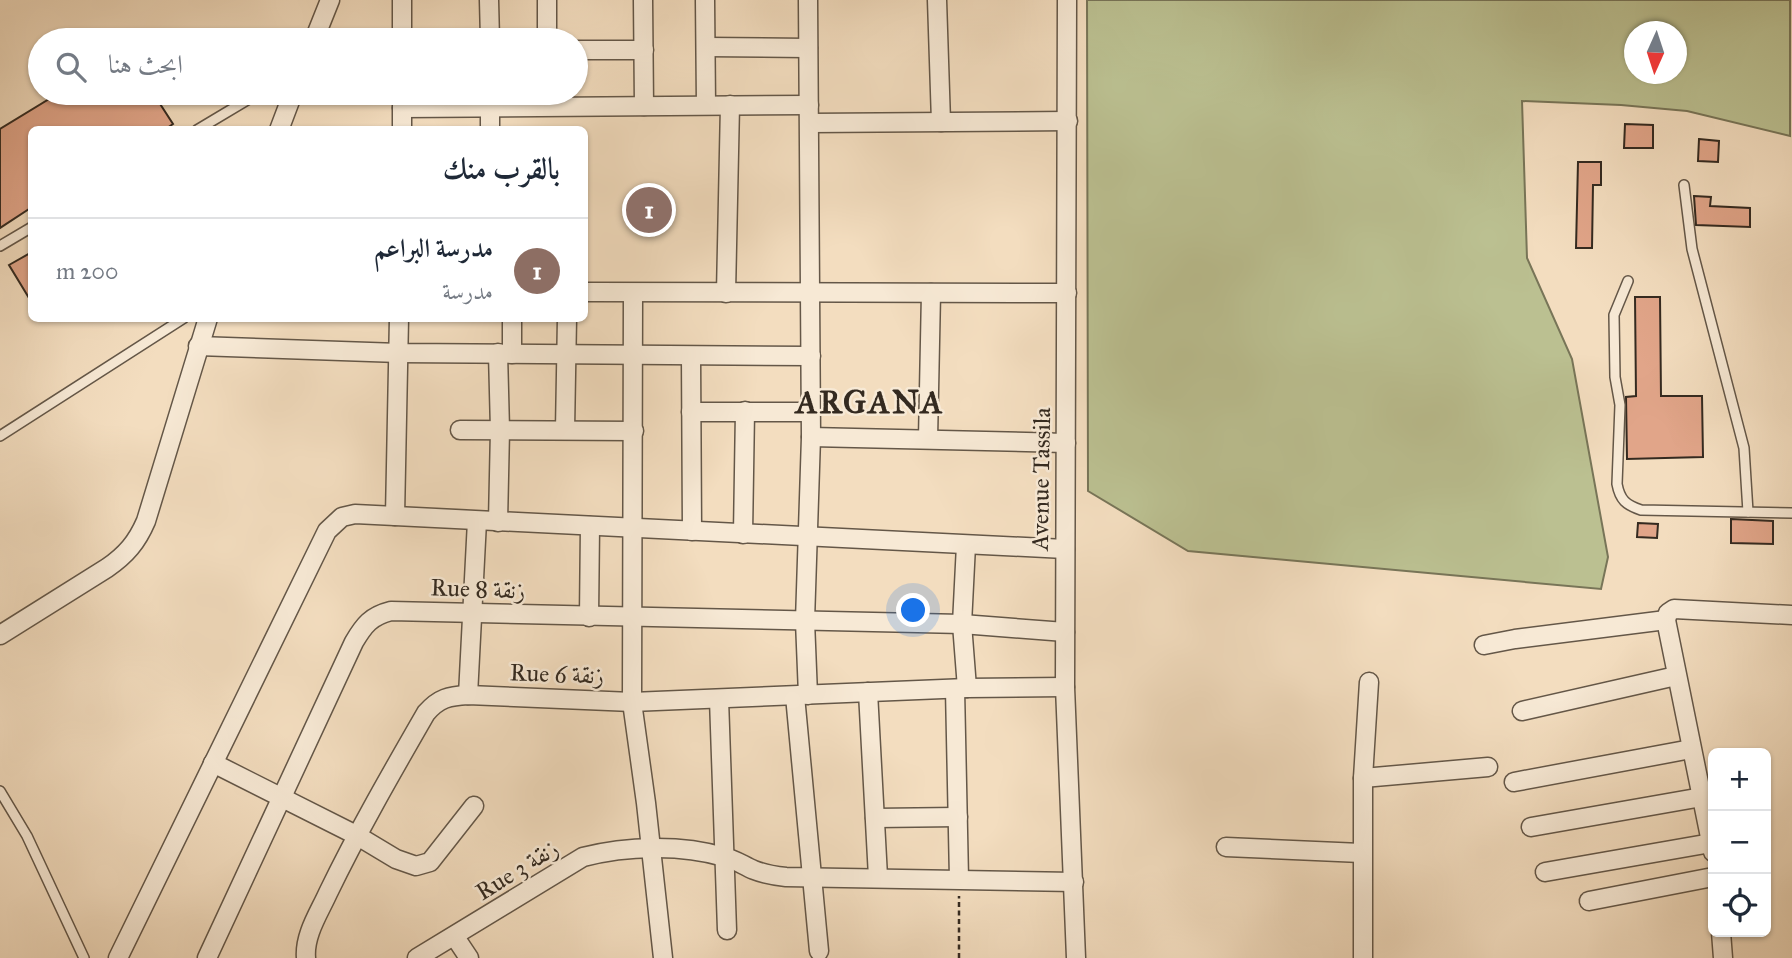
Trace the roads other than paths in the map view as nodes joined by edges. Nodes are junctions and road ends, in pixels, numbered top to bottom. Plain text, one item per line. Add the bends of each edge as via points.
1 (330, 0) edge
2 (402, 0) edge
3 (489, 0) edge
4 (547, 0) edge
5 (643, 0) edge
6 (705, 0) edge
7 (808, 0) edge
8 (937, 0) edge
9 (1067, 0) edge
10 (319, 28) edge
11 (402, 28) edge
12 (490, 28) edge
13 (547, 28) edge
14 (706, 47) junction
15 (808, 48) junction
16 (588, 50) edge
17 (644, 50) junction
18 (588, 103) edge
19 (239, 105) edge
20 (288, 105) edge
21 (402, 105) edge
22 (490, 105) edge
23 (730, 105) junction
24 (644, 106) junction
25 (706, 106) junction
26 (810, 114) junction
27 (1068, 121) junction
28 (941, 122) junction
29 (204, 126) edge
30 (281, 126) edge
31 (402, 126) edge
32 (490, 126) edge
33 (1684, 185) dead end
34 (28, 229) edge
35 (0, 246) edge
36 (1628, 281) dead end
37 (588, 292) edge
38 (634, 293) junction
39 (726, 293) junction
40 (811, 293) junction
41 (931, 293) junction
42 (1067, 293) junction
43 (178, 322) edge
44 (207, 322) edge
45 (399, 322) edge
46 (511, 322) edge
47 (567, 322) edge
48 (198, 346) junction
49 (400, 353) junction
50 (505, 354) junction
51 (566, 355) junction
52 (632, 356) junction
53 (691, 356) junction
54 (811, 356) junction
55 (745, 411) junction
56 (811, 411) junction
57 (691, 412) junction
58 (460, 430) dead end
59 (500, 430) junction
60 (565, 430) junction
61 (634, 431) junction
62 (0, 436) edge
63 (811, 437) junction
64 (928, 439) junction
65 (1066, 443) junction
66 (1748, 512) junction
67 (1792, 513) edge
68 (396, 516) junction
69 (478, 521) junction
70 (498, 522) junction
71 (590, 527) junction
72 (633, 528) junction
73 (692, 531) junction
74 (743, 534) junction
75 (807, 537) junction
76 (965, 545) junction
77 (1065, 549) junction
78 (472, 613) junction
79 (1792, 615) edge
80 (589, 617) junction
81 (633, 618) junction
82 (805, 621) junction
83 (1666, 621) junction
84 (962, 624) junction
85 (1065, 632) junction
86 (0, 635) edge
87 (1484, 645) dead end
88 (1676, 676) junction
89 (1369, 682) dead end
90 (1065, 687) junction
91 (961, 688) junction
92 (868, 692) junction
93 (468, 695) junction
94 (801, 696) junction
95 (719, 699) junction
96 (632, 702) junction
97 (1522, 711) dead end
98 (1692, 749) junction
99 (213, 762) junction
100 (1488, 767) dead end
101 (1363, 778) junction
102 (1514, 782) dead end
103 (0, 790) edge
104 (282, 797) junction
105 (1702, 797) junction
106 (474, 806) dead end
107 (958, 817) junction
108 (875, 818) junction
109 (1531, 827) dead end
110 (1708, 827) edge
111 (356, 835) junction
112 (1226, 847) dead end
113 (1708, 848) edge
114 (650, 849) junction
115 (1362, 853) junction
116 (725, 857) junction
117 (1545, 872) dead end
118 (811, 877) junction
119 (878, 877) junction
120 (1708, 878) edge
121 (959, 879) junction
122 (1074, 882) junction
123 (1589, 901) dead end
124 (727, 930) dead end
125 (456, 937) junction
126 (1721, 937) edge
127 (819, 951) dead end
128 (84, 958) edge
129 (118, 958) edge
130 (207, 958) edge
131 (306, 958) edge
132 (417, 958) edge
133 (469, 958) edge
134 (663, 958) edge
135 (1076, 958) edge
136 (1363, 958) edge
137 (1723, 958) edge

1 - 10 street
2 - 11 street
3 - 12 street
4 - 13 street
5 - 17 street
6 - 14 street
7 - 15 street
8 - 28 street
9 - 27 street, Avenue Tassila
14 - 15 street
14 - 25 street
15 - 26 street
16 - 17 street
17 - 24 street
18 - 24 street
19 - 29 lane
20 - 30 street
21 - 31 street
22 - 32 street
23 - 25 street
23 - 26 street
23 - 39 street
24 - 25 street
26 - 28 street
26 - 40 street
27 - 28 street
27 - 42 street, Avenue Tassila
33 - 66 lane via 1692,249 1744,448
34 - 35 lane
36 - 66 lane via 1614,315 1620,405 1619,496 1628,506 1641,510
37 - 38 street
38 - 39 street
38 - 52 street
39 - 40 street
40 - 41 street
40 - 54 street
41 - 42 street
41 - 64 street
42 - 65 street, Avenue Tassila
43 - 62 lane
44 - 48 street
45 - 49 street
46 - 50 street
47 - 51 street
48 - 49 street
48 - 86 street via 146,521 133,546 122,558
49 - 50 street
49 - 68 street
50 - 51 street
50 - 59 street
51 - 52 street
51 - 60 street
52 - 53 street
52 - 61 street
53 - 54 street
53 - 57 street
54 - 56 street
55 - 56 street
55 - 57 street
55 - 74 street
56 - 63 street
57 - 73 street
58 - 59 street
59 - 60 street
59 - 70 street
60 - 61 street
61 - 72 street
63 - 64 street
63 - 75 street
64 - 65 street
65 - 77 street, Avenue Tassila
66 - 67 lane
68 - 69 street
68 - 99 street via 349,515 327,531
69 - 70 street
69 - 78 street
70 - 71 street
71 - 72 street
71 - 80 street
72 - 73 street
72 - 81 street
73 - 74 street
74 - 75 street
75 - 76 street
75 - 82 street
76 - 77 street
76 - 84 street
77 - 85 street, Avenue Tassila
78 - 80 street, Rue 8 زنقة
78 - 93 street
78 - 104 street, Rue 8 زنقة via 391,611 377,614 365,624
79 - 83 street via 1674,609
80 - 81 street, Rue 8 زنقة
81 - 82 street, Rue 8 زنقة
81 - 96 street
82 - 84 street, Rue 8 زنقة
82 - 94 street
83 - 87 street
83 - 88 street
84 - 85 street, Rue 8 زنقة
84 - 91 street
85 - 90 street, Avenue Tassila
88 - 97 street
88 - 98 street
89 - 101 street
90 - 91 street, Rue 6 زنقة
90 - 122 street, Avenue Tassila
91 - 92 street, Rue 6 زنقة
91 - 107 street
92 - 94 street, Rue 6 زنقة
92 - 108 street
93 - 96 street, Rue 6 زنقة
93 - 111 street, Rue 6 زنقة via 445,697 426,713
94 - 95 street, Rue 6 زنقة
94 - 118 street
95 - 96 street, Rue 6 زنقة
95 - 116 street
96 - 114 street
98 - 102 street
98 - 105 street
99 - 104 street
99 - 129 street
100 - 101 street
101 - 115 street
103 - 128 lane via 27,836
104 - 111 street
104 - 130 street, Rue 8 زنقة
105 - 109 street
105 - 110 street
106 - 111 street via 430,862 416,866
107 - 108 street
107 - 121 street
108 - 119 street
111 - 131 street, Rue 6 زنقة via 310,931
112 - 115 street
113 - 117 street
114 - 116 street, Rue 3 زنقة
114 - 125 street, Rue 3 زنقة via 583,857
114 - 134 street
115 - 136 street
116 - 118 street, Rue 3 زنقة via 757,872
116 - 124 street
118 - 119 street, Rue 3 زنقة
118 - 127 street
119 - 121 street, Rue 3 زنقة
120 - 123 street
121 - 122 street, Rue 3 زنقة
122 - 135 street, Avenue Tassila
125 - 132 street, Rue 3 زنقة
125 - 133 street
126 - 137 street

